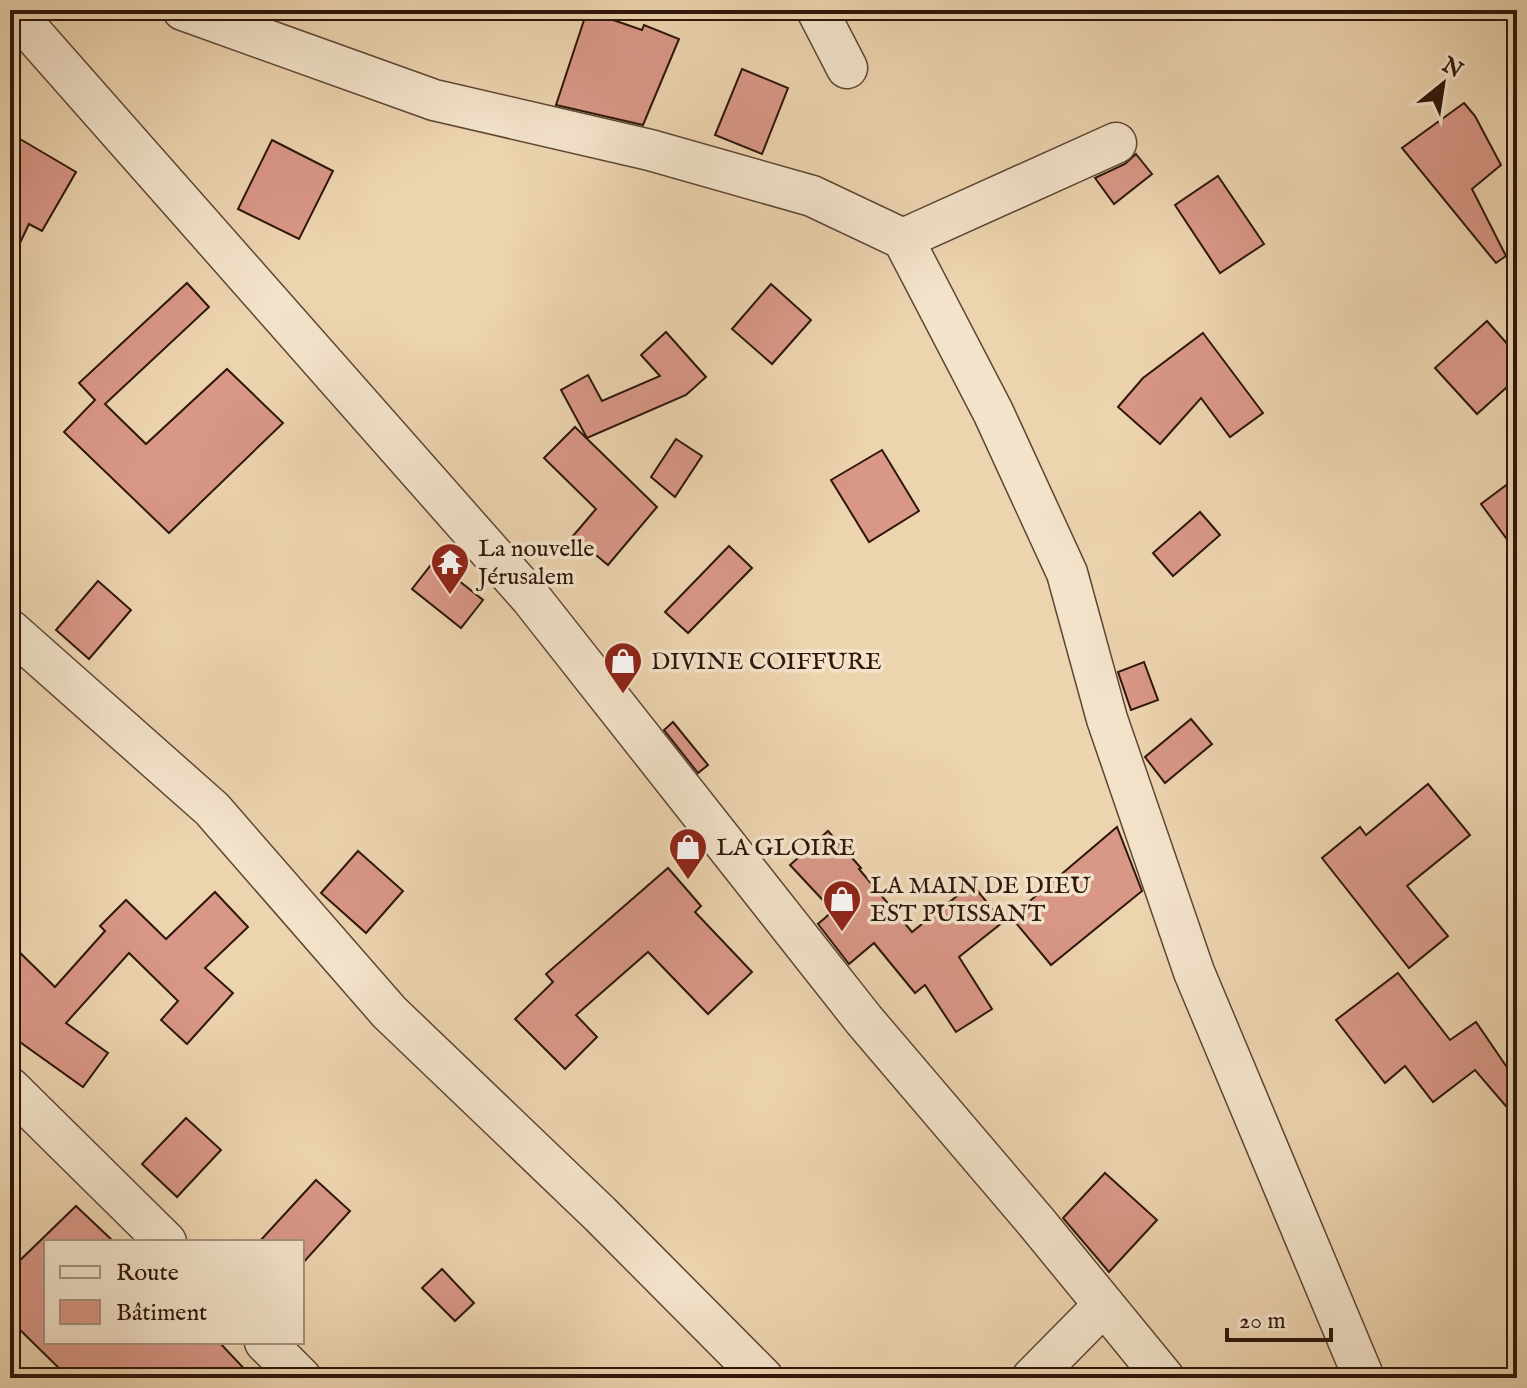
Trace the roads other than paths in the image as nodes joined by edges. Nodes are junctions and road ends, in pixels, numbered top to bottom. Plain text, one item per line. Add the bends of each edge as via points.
1 (12, 10) edge
2 (183, 10) edge
3 (817, 10) edge
4 (847, 68) dead end
5 (1116, 143) dead end
6 (903, 239) junction
7 (10, 630) edge
8 (10, 1088) edge
9 (164, 1240) edge
10 (1104, 1305) junction
11 (267, 1344) edge
12 (301, 1378) edge
13 (763, 1378) edge
14 (1032, 1378) edge
15 (1164, 1378) edge
16 (1364, 1378) edge

1 - 10 street via 531,598 864,1020
2 - 6 street via 434,100 650,150 812,196
3 - 4 street
5 - 6 street
6 - 16 street via 993,412 1067,573 1107,719 1194,972
7 - 13 street via 212,809 389,1012
8 - 9 street
10 - 14 street
10 - 15 street
11 - 12 street

